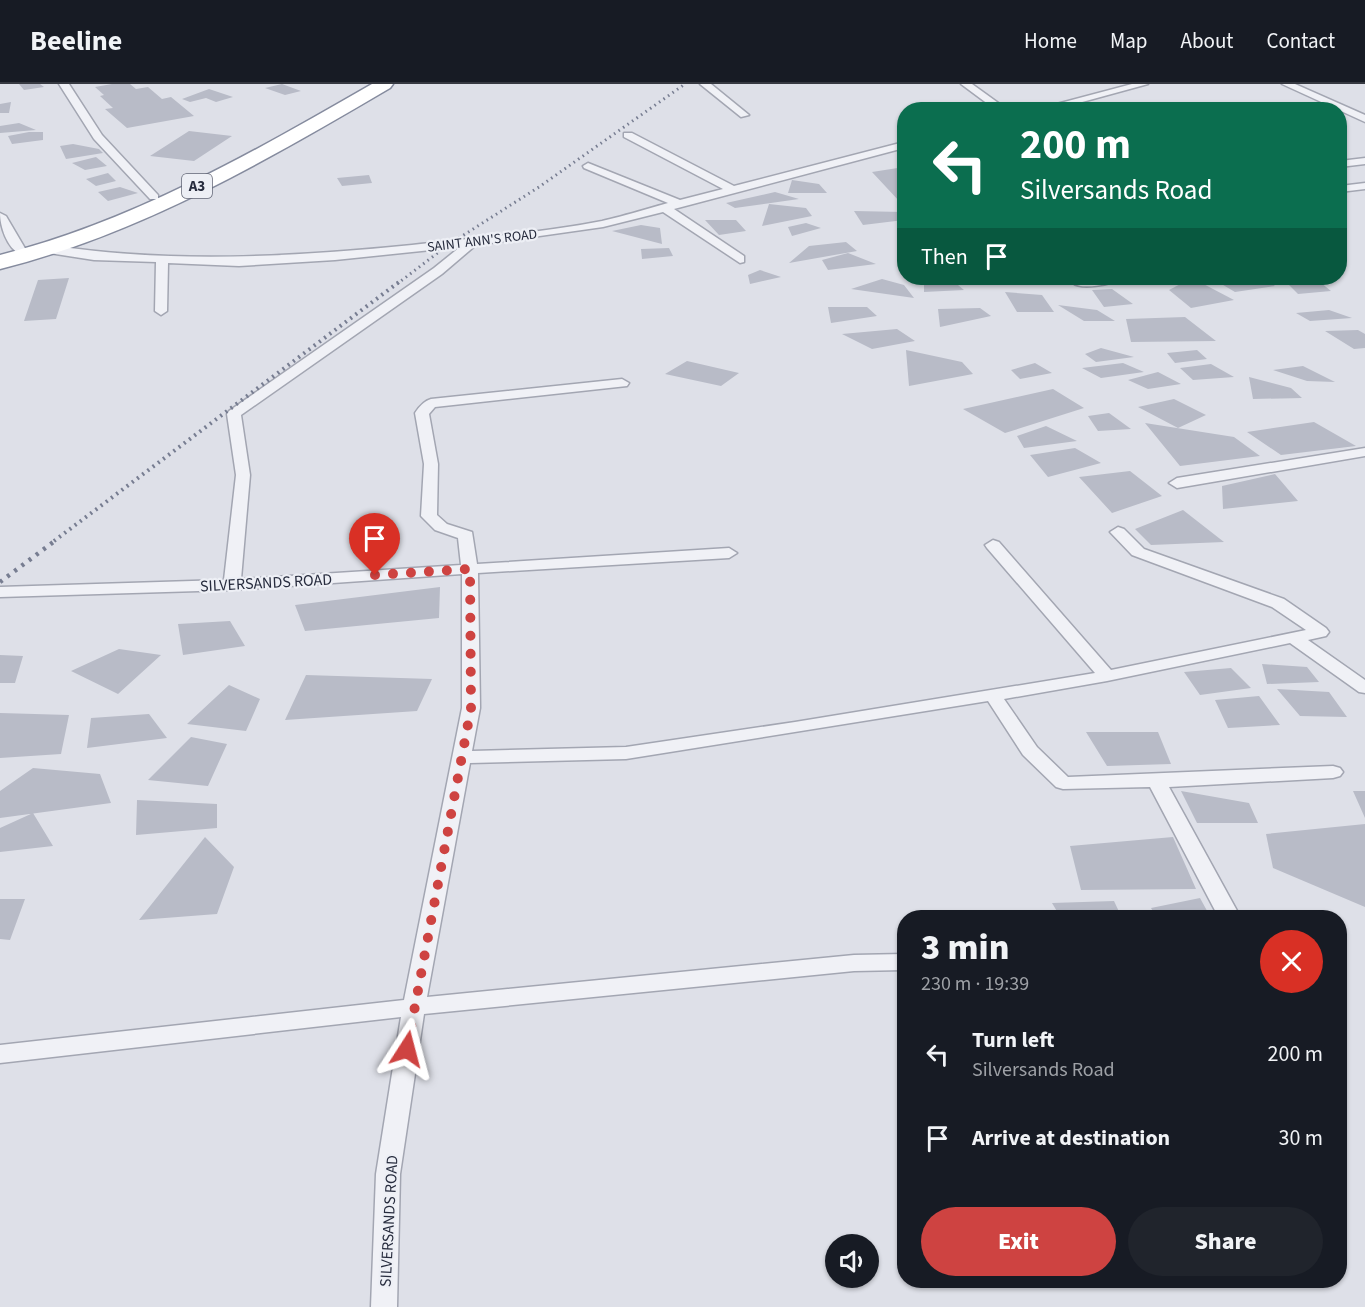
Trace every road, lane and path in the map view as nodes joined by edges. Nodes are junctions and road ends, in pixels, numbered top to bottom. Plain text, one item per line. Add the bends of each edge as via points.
1 (64, 84) edge
2 (367, 84) edge
3 (384, 84) edge
4 (705, 84) edge
5 (966, 84) edge
6 (1086, 84) edge
7 (1143, 84) edge
8 (1287, 84) edge
9 (1101, 93) junction
10 (992, 102) edge
11 (1068, 102) edge
12 (1327, 102) edge
13 (1347, 111) edge
14 (744, 115) dead end
15 (1365, 119) edge
16 (628, 135) dead end
17 (897, 147) edge
18 (1365, 161) edge
19 (1347, 163) edge
20 (588, 166) dead end
21 (1365, 186) edge
22 (1347, 188) edge
23 (733, 190) junction
24 (154, 197) junction
25 (679, 204) junction
26 (665, 208) junction
27 (0, 216) edge
28 (473, 242) junction
29 (35, 248) junction
30 (0, 255) edge
31 (740, 259) dead end
32 (162, 260) junction
33 (0, 262) edge
34 (161, 311) dead end
35 (622, 383) dead end
36 (1365, 452) edge
37 (1177, 483) dead end
38 (1118, 532) dead end
39 (993, 545) dead end
40 (729, 553) dead end
41 (470, 569) junction
42 (232, 585) junction
43 (0, 592) edge
44 (1294, 638) junction
45 (1107, 676) junction
46 (1365, 688) edge
47 (993, 695) junction
48 (463, 757) junction
49 (1334, 772) dead end
50 (1156, 781) junction
51 (1226, 910) edge
52 (897, 962) edge
53 (414, 1007) junction
54 (0, 1054) edge
55 (384, 1307) edge

1 - 24 street via 98,138
2 - 24 highway, A3
3 - 29 highway, A3 via 126,221
4 - 14 street
5 - 10 street
6 - 9 street
7 - 9 street
8 - 12 street
9 - 11 street
13 - 15 street
16 - 23 street
17 - 23 street, SAINT ANN'S ROAD
18 - 19 street
20 - 25 street
21 - 22 street
23 - 25 street, SAINT ANN'S ROAD
24 - 29 highway, A3
25 - 26 street, SAINT ANN'S ROAD
26 - 28 street, SAINT ANN'S ROAD via 603,224
26 - 31 street
27 - 29 street
28 - 32 street, SAINT ANN'S ROAD via 239,262
28 - 42 street via 438,271 234,414 243,475
29 - 30 highway, A3
29 - 32 street, SAINT ANN'S ROAD
29 - 33 highway, A3
32 - 34 street
35 - 41 street via 431,403 422,413 431,464 429,516 441,527 465,535
36 - 37 street
38 - 44 street via 1138,552 1278,603 1320,632
39 - 45 street
40 - 41 street
41 - 42 street, SILVERSANDS ROAD
41 - 48 street, SILVERSANDS ROAD via 471,708
42 - 43 street, SILVERSANDS ROAD
44 - 45 street
44 - 46 street
45 - 47 street
47 - 48 street via 626,753
47 - 50 street via 1030,751 1063,783
48 - 53 street, SILVERSANDS ROAD
49 - 50 street
50 - 51 street
52 - 53 street via 854,963
53 - 54 street
53 - 55 street, SILVERSANDS ROAD via 388,1174

